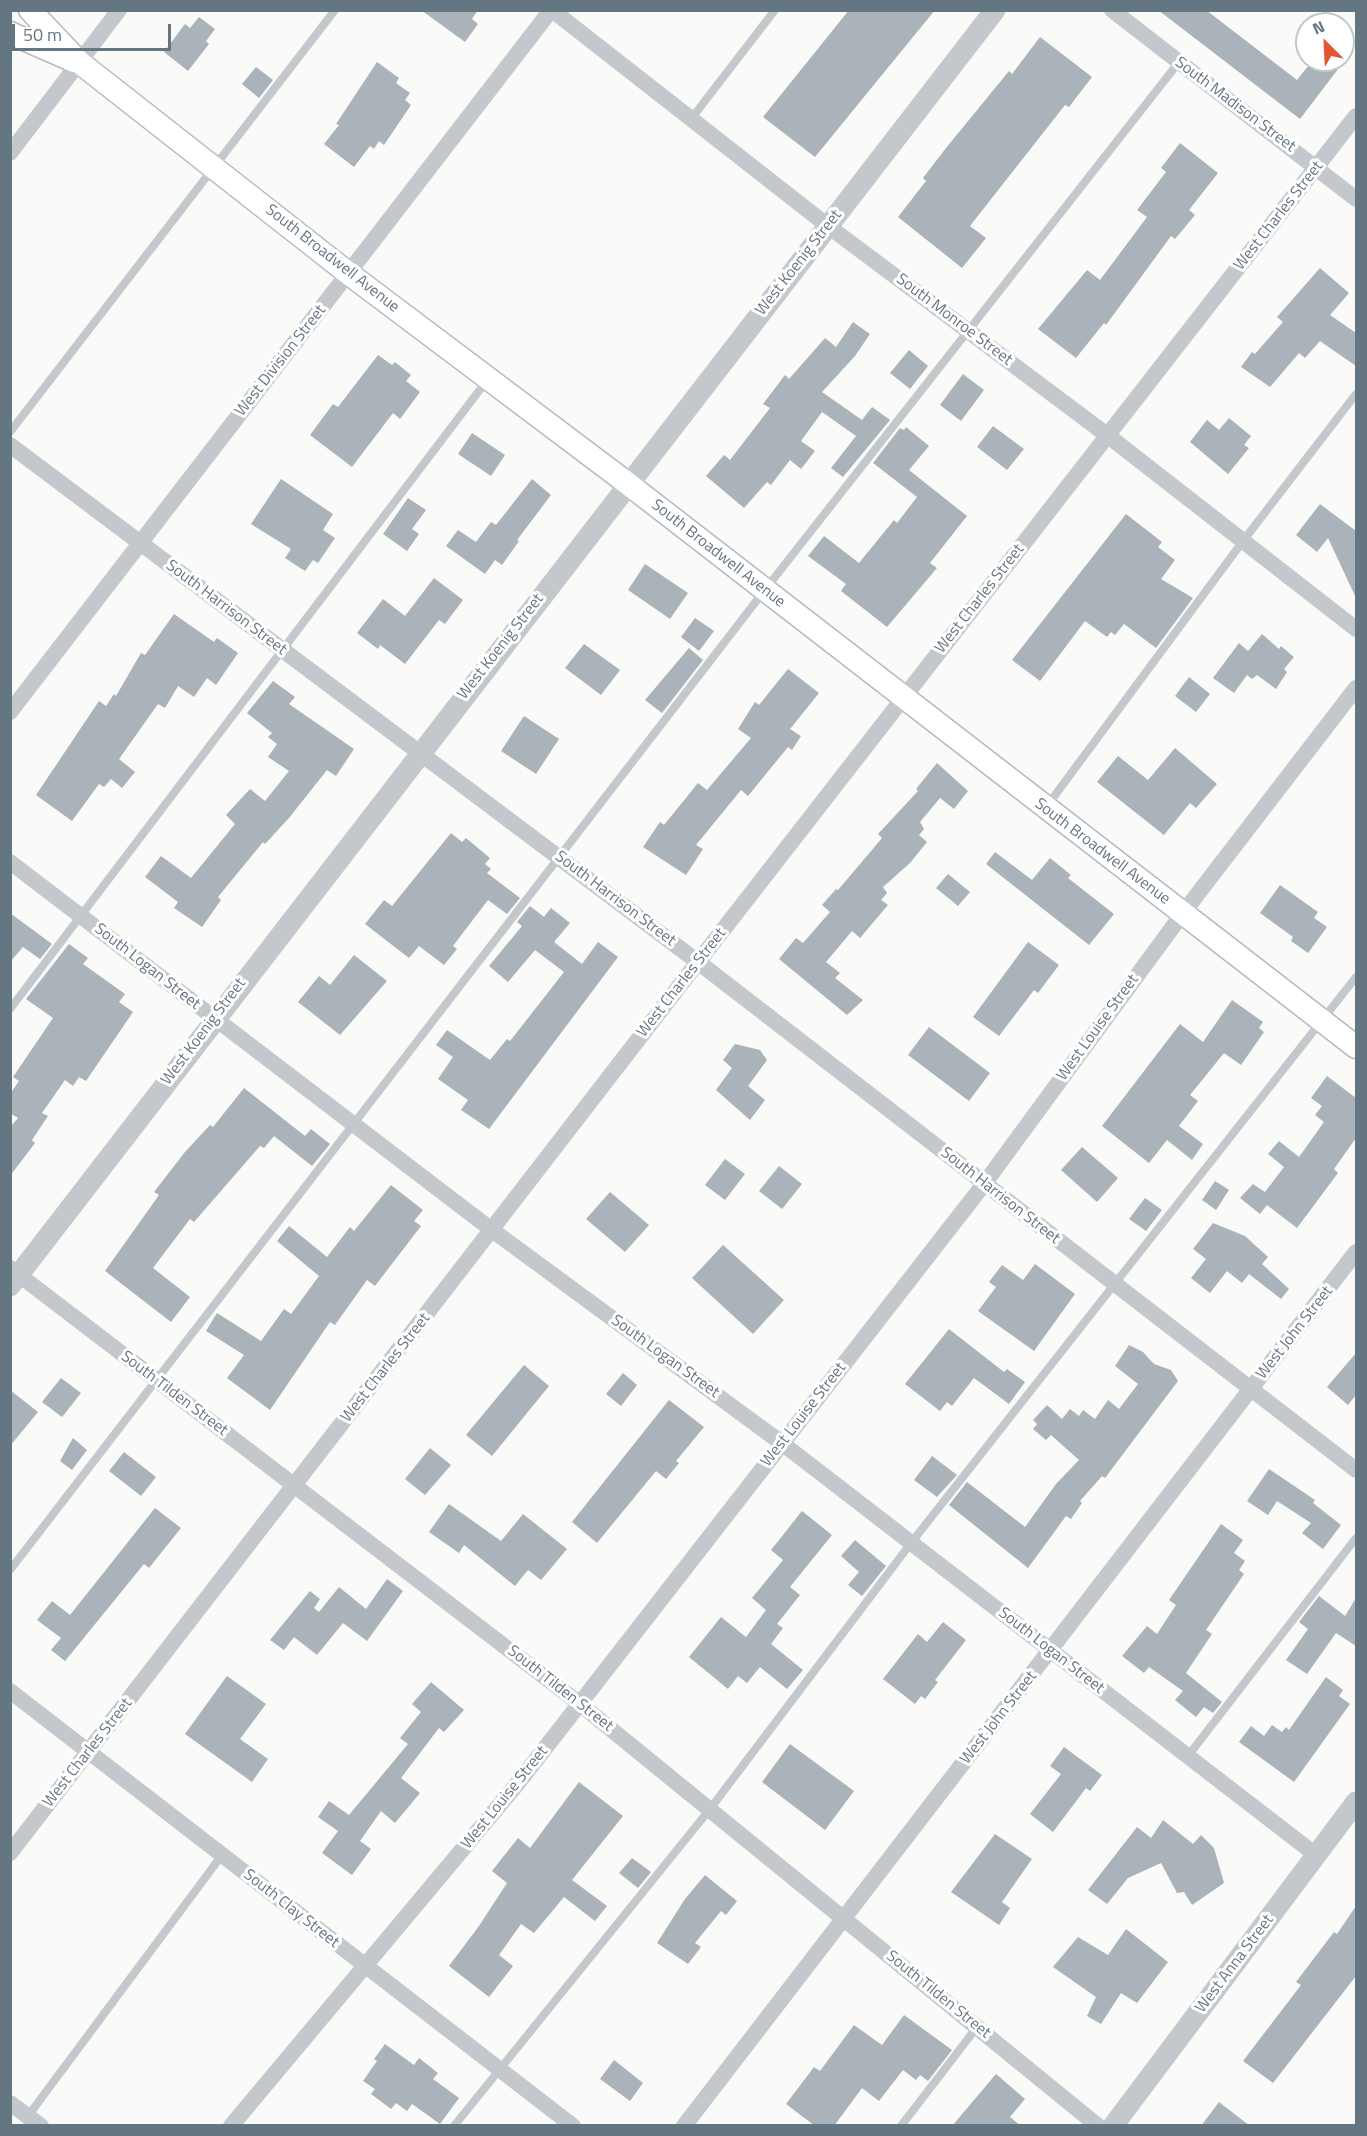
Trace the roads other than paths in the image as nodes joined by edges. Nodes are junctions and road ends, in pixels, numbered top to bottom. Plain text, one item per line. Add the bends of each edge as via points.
1 (30, 10) edge
2 (119, 10) edge
3 (335, 10) edge
4 (552, 10) edge
5 (775, 10) edge
6 (994, 10) edge
7 (1112, 10) edge
8 (10, 33) edge
9 (79, 62) junction
10 (1179, 62) junction
11 (1356, 116) edge
12 (691, 119) junction
13 (10, 153) edge
14 (215, 168) junction
15 (1317, 168) junction
16 (1356, 200) edge
17 (828, 226) junction
18 (348, 273) junction
19 (968, 331) junction
20 (488, 378) junction
21 (1356, 394) edge
22 (10, 432) edge
23 (1107, 435) junction
24 (10, 445) edge
25 (627, 483) junction
26 (1243, 541) junction
27 (140, 544) junction
28 (764, 591) junction
29 (1356, 628) edge
30 (283, 650) junction
31 (1356, 688) edge
32 (903, 698) junction
33 (10, 712) edge
34 (420, 752) junction
35 (1045, 809) junction
36 (558, 856) junction
37 (10, 862) edge
38 (1183, 913) junction
39 (81, 917) junction
40 (698, 962) junction
41 (1356, 977) edge
42 (10, 1009) edge
43 (214, 1019) junction
44 (1323, 1021) junction
45 (1356, 1047) edge
46 (351, 1123) junction
47 (984, 1184) junction
48 (492, 1230) junction
49 (1356, 1252) edge
50 (13, 1276) edge
51 (1114, 1284) junction
52 (156, 1379) junction
53 (1251, 1389) junction
54 (783, 1444) junction
55 (1356, 1470) edge
56 (295, 1486) junction
57 (1356, 1538) edge
58 (911, 1543) junction
59 (10, 1570) edge
60 (1051, 1651) junction
61 (10, 1691) edge
62 (580, 1704) junction
63 (88, 1752) junction
64 (1188, 1756) junction
65 (1356, 1802) edge
66 (710, 1809) junction
67 (10, 1853) edge
68 (222, 1855) junction
69 (1316, 1855) junction
70 (844, 1919) junction
71 (364, 1967) junction
72 (978, 2027) junction
73 (499, 2069) junction
74 (10, 2103) edge
75 (34, 2121) edge
76 (231, 2126) edge
77 (454, 2126) edge
78 (573, 2126) edge
79 (684, 2126) edge
80 (901, 2126) edge
81 (1098, 2126) edge
82 (1113, 2126) edge

1 - 9 main road
2 - 9 street
3 - 14 lane
4 - 12 street, South Monroe Street
4 - 18 street, West Division Street
5 - 12 lane
6 - 17 street, West Koenig Street
7 - 10 street, South Madison Street
8 - 9 main road
9 - 13 street
9 - 14 main road, South Broadwell Avenue
10 - 15 street, South Madison Street
10 - 19 lane
11 - 15 street, West Charles Street
12 - 17 street, South Monroe Street
14 - 18 main road, South Broadwell Avenue
14 - 22 lane
15 - 16 street, South Madison Street
15 - 23 street, West Charles Street
17 - 19 street, South Monroe Street
17 - 25 street, West Koenig Street
18 - 20 main road, South Broadwell Avenue
18 - 27 street, West Division Street
19 - 23 street, South Monroe Street
19 - 28 lane
20 - 25 main road, South Broadwell Avenue
20 - 30 lane
21 - 26 lane
23 - 26 street, South Monroe Street
23 - 32 street, West Charles Street
24 - 27 street, South Harrison Street
25 - 28 main road, South Broadwell Avenue
25 - 34 street, West Koenig Street
26 - 29 street, South Monroe Street
26 - 35 lane
27 - 30 street, South Harrison Street
27 - 33 street, West Division Street
28 - 32 main road, South Broadwell Avenue
28 - 36 lane
30 - 34 street, South Harrison Street
30 - 39 lane
31 - 38 street, West Louise Street
32 - 35 main road, South Broadwell Avenue
32 - 40 street, West Charles Street
34 - 36 street, South Harrison Street
34 - 43 street, West Koenig Street
35 - 38 main road, South Broadwell Avenue
36 - 40 street, South Harrison Street
36 - 46 lane
37 - 39 street, South Logan Street
38 - 44 main road, South Broadwell Avenue
38 - 47 street, West Louise Street
39 - 42 lane
39 - 43 street, South Logan Street
40 - 47 street, South Harrison Street
40 - 48 street, West Charles Street
41 - 44 lane
43 - 46 street, South Logan Street
43 - 50 street, West Koenig Street
44 - 45 main road, South Broadwell Avenue
44 - 51 lane
46 - 48 street, South Logan Street
46 - 52 lane
47 - 51 street, South Harrison Street
47 - 54 street, West Louise Street
48 - 54 street, South Logan Street
48 - 56 street, West Charles Street
49 - 53 street, West John Street
50 - 52 street, South Tilden Street
51 - 53 street, South Harrison Street
51 - 58 lane
52 - 56 street, South Tilden Street
52 - 59 lane
53 - 55 street, South Harrison Street
53 - 60 street, West John Street
54 - 58 street, South Logan Street
54 - 62 street, West Louise Street
56 - 62 street, South Tilden Street
56 - 63 street, West Charles Street
57 - 64 lane
58 - 60 street, South Logan Street
58 - 66 lane
60 - 64 street, South Logan Street
60 - 70 street, West John Street
61 - 63 street, South Clay Street
62 - 66 street, South Tilden Street
62 - 71 street, West Louise Street
63 - 67 street, West Charles Street
63 - 68 street, South Clay Street
64 - 69 street, South Logan Street
65 - 69 street, West Anna Street
66 - 70 street, South Tilden Street
66 - 73 lane
68 - 71 street, South Clay Street
68 - 75 lane
69 - 82 street, West Anna Street
70 - 72 street, South Tilden Street
70 - 79 street, West John Street
71 - 73 street, South Clay Street
71 - 76 street, West Louise Street
72 - 80 lane
72 - 81 street, South Tilden Street
73 - 77 lane
73 - 78 street, South Clay Street
74 - 75 street

